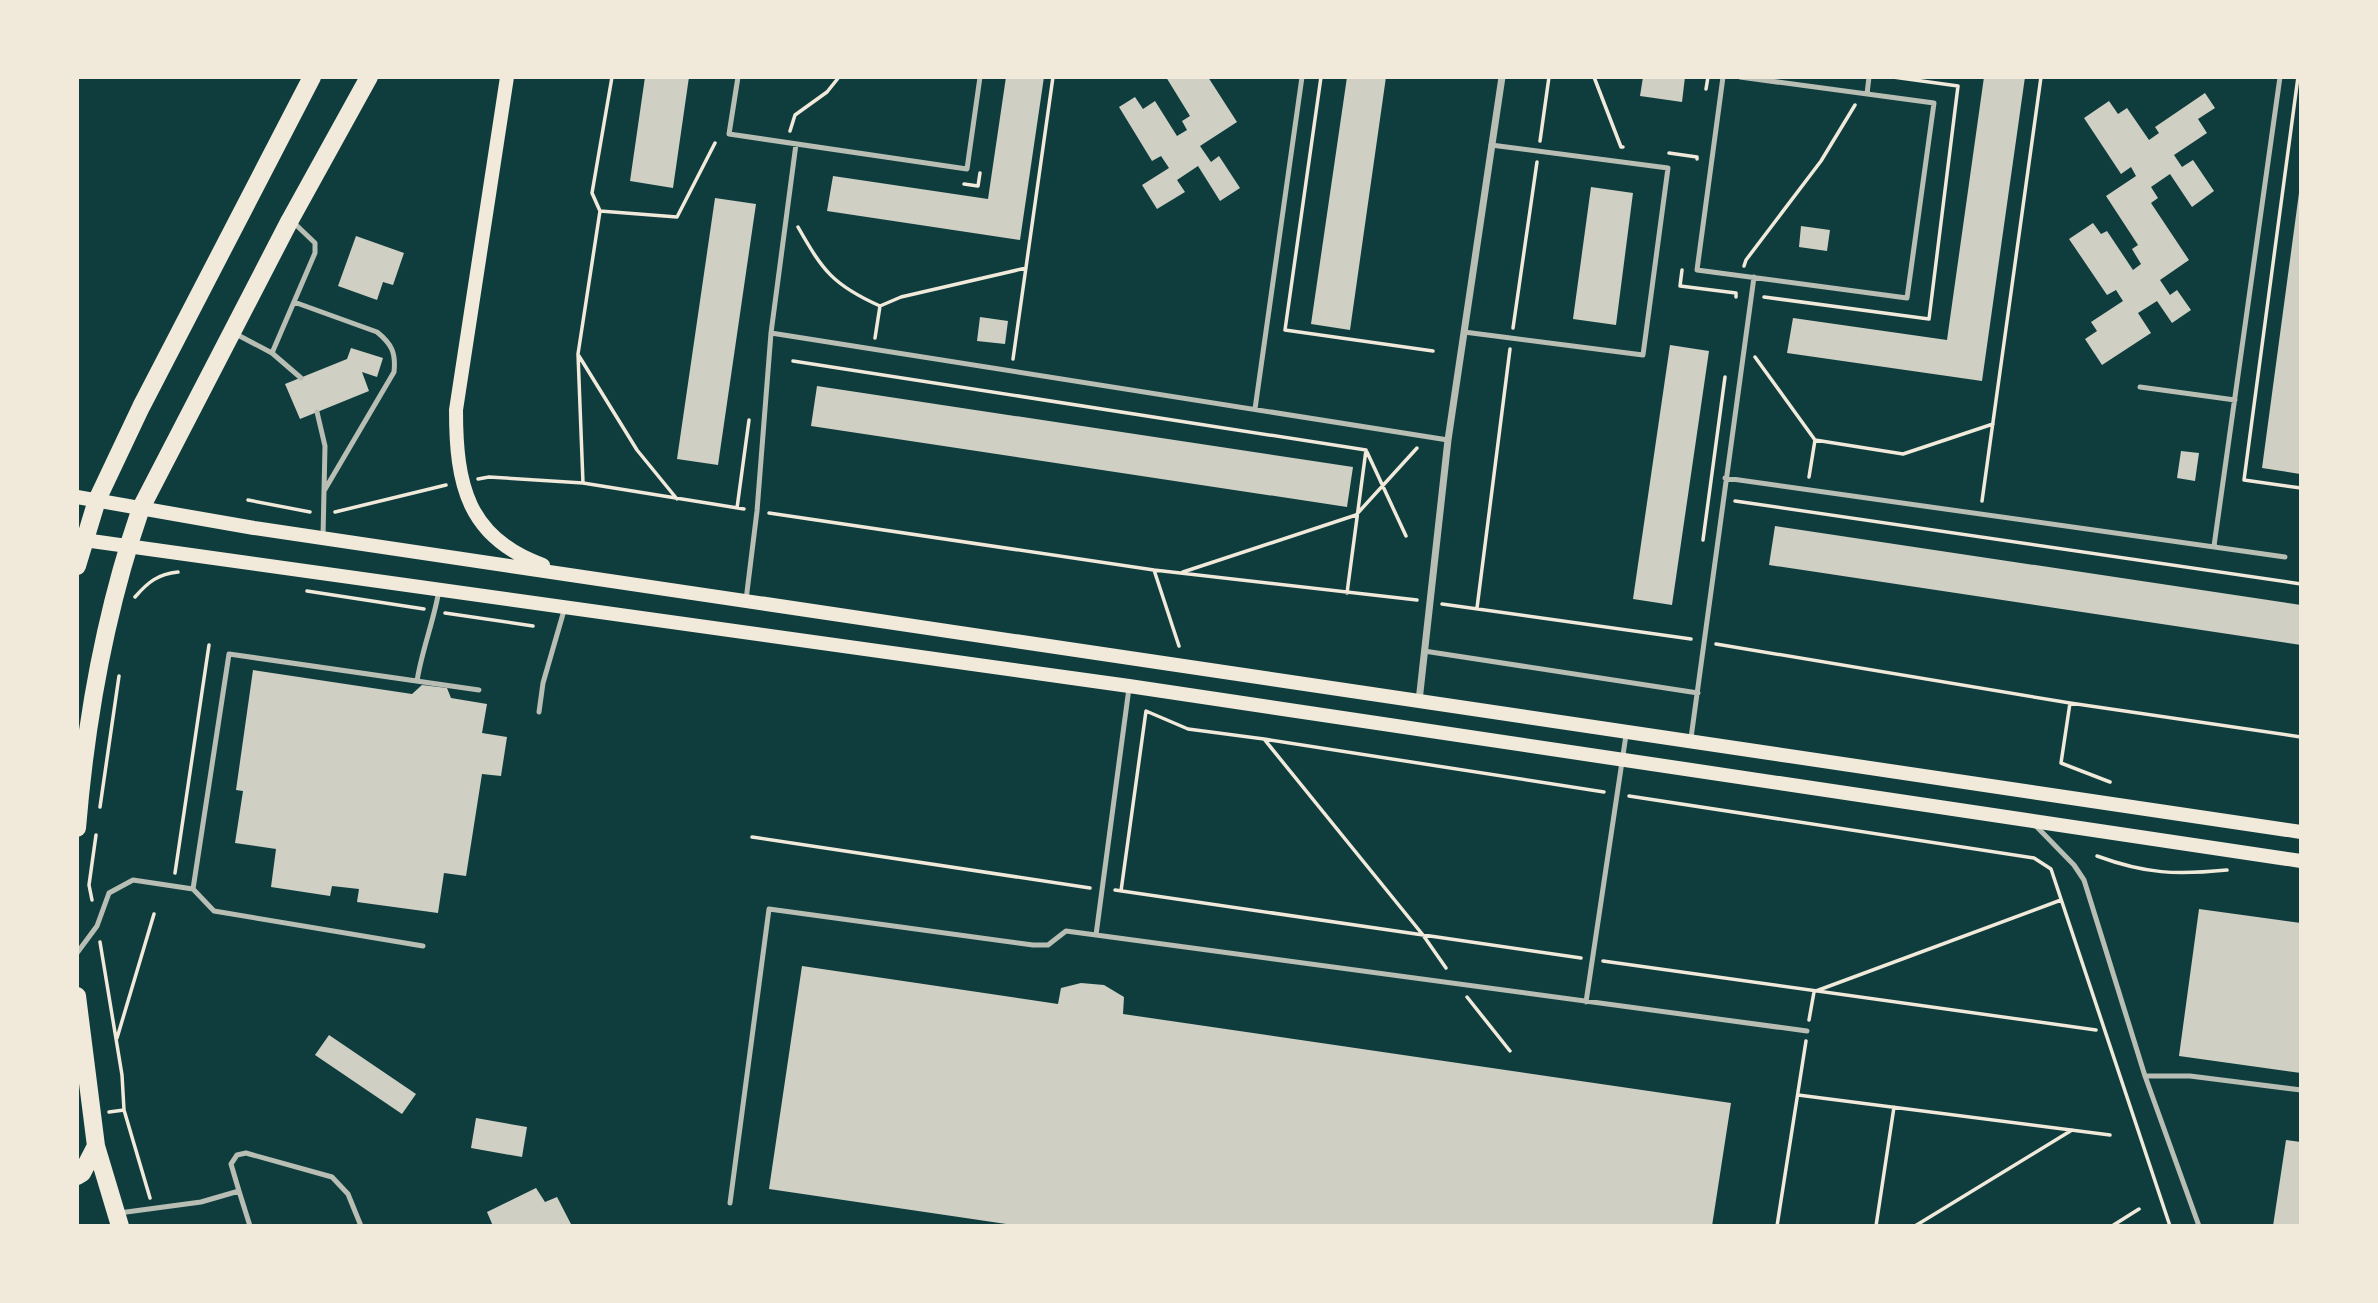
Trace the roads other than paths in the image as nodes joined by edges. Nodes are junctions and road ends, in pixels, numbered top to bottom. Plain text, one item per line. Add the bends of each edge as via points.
1 (312, 77) edge
2 (369, 77) edge
3 (507, 77) edge
4 (737, 77) edge
5 (981, 77) edge
6 (1302, 77) edge
7 (1502, 77) edge
8 (1723, 77) edge
9 (1740, 77) edge
10 (1869, 77) edge
11 (2280, 77) edge
12 (1867, 94) junction
13 (796, 144) junction
14 (1492, 145) junction
15 (290, 220) junction
16 (1754, 277) junction
17 (294, 302) junction
18 (232, 332) junction
19 (1464, 332) junction
20 (772, 333) junction
21 (272, 354) junction
22 (301, 378) dead end
23 (2140, 387) dead end
24 (2235, 400) junction
25 (1255, 409) junction
26 (317, 412) dead end
27 (1448, 440) junction
28 (1725, 478) junction
29 (324, 491) junction
30 (77, 497) edge
31 (97, 500) junction
32 (141, 508) junction
33 (323, 538) junction
34 (81, 539) edge
35 (128, 546) junction
36 (2214, 547) junction
37 (2285, 557) dead end
38 (77, 566) edge
39 (574, 576) junction
40 (439, 590) junction
41 (746, 601) junction
42 (565, 607) junction
43 (1424, 651) junction
44 (416, 681) junction
45 (1129, 686) junction
46 (479, 690) dead end
47 (1698, 693) junction
48 (1419, 702) junction
49 (539, 712) dead end
50 (1626, 732) junction
51 (1691, 742) junction
52 (1622, 760) junction
53 (2032, 822) junction
54 (77, 828) edge
55 (2301, 832) edge
56 (2301, 861) edge
57 (193, 889) junction
58 (1096, 935) junction
59 (423, 946) dead end
60 (77, 953) edge
61 (77, 996) edge
62 (1586, 1002) junction
63 (1807, 1031) road end
64 (2146, 1076) junction
65 (2301, 1090) edge
66 (96, 1146) junction
67 (77, 1176) edge
68 (239, 1192) junction
69 (730, 1203) dead end
70 (118, 1220) edge
71 (250, 1226) edge
72 (361, 1226) edge
73 (2199, 1226) edge

1 - 31 main road
2 - 15 main road
3 - 39 main road via 456,410 456,447 472,510 491,536 520,557
4 - 13 lane via 729,134
5 - 13 lane via 967,169
6 - 25 lane
7 - 14 street
8 - 16 lane via 1697,270
9 - 12 lane
10 - 12 lane
11 - 24 lane
12 - 16 lane via 1934,103 1908,298
13 - 20 lane
14 - 19 street
14 - 19 lane via 1668,168 1643,355
15 - 17 lane via 315,243
15 - 18 main road
16 - 28 lane
17 - 21 lane
17 - 29 lane via 377,332 396,355 394,372
18 - 21 lane
18 - 32 main road
19 - 27 street
20 - 25 lane
20 - 41 lane
21 - 22 lane
23 - 24 lane
24 - 36 lane
25 - 27 lane
26 - 29 lane via 325,446
27 - 43 street
28 - 36 lane
28 - 47 lane
29 - 33 lane
30 - 31 main road
31 - 32 main road
31 - 34 main road
32 - 33 main road
32 - 35 main road
33 - 39 main road
34 - 35 main road
34 - 38 main road
35 - 40 main road
35 - 54 main road via 94,688
36 - 37 lane
39 - 41 main road
40 - 42 main road
40 - 44 lane
41 - 48 main road
42 - 45 main road
42 - 49 lane
43 - 47 lane
43 - 48 street
44 - 46 lane
44 - 57 lane via 229,654
45 - 52 main road
45 - 58 lane
47 - 51 lane
48 - 50 main road
50 - 51 main road
50 - 52 lane
51 - 55 main road
52 - 53 main road
52 - 62 lane
53 - 56 main road
53 - 64 lane via 2084,880
57 - 59 lane via 214,911
57 - 60 lane via 134,880 109,893 97,926
58 - 62 lane
58 - 69 lane via 1066,932 1048,945 1033,945 769,909
61 - 66 main road
62 - 63 lane
64 - 65 lane via 2190,1076
64 - 73 lane
66 - 67 main road
66 - 70 main road
68 - 70 lane
68 - 71 lane
68 - 72 lane via 231,1164 237,1155 288,1163 331,1177 348,1194

